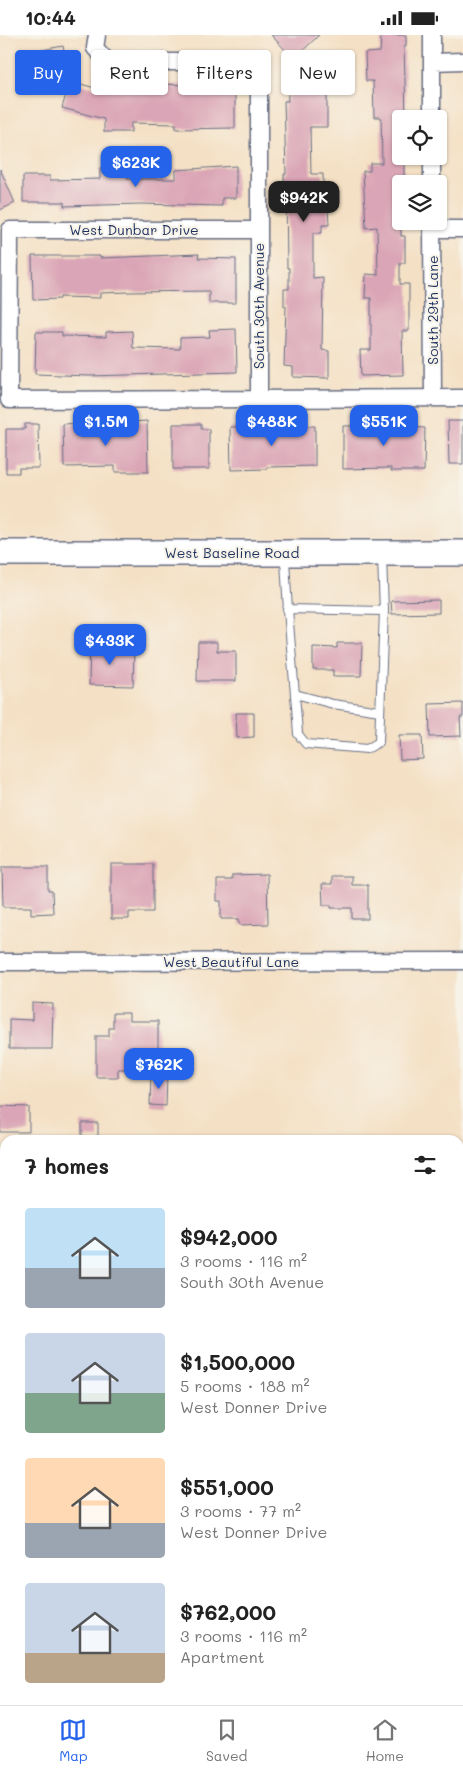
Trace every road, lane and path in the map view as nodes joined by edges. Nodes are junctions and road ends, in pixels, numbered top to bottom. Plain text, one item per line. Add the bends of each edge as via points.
1 (432, 35) edge
2 (96, 41) edge
3 (432, 61) junction
4 (463, 61) edge
5 (432, 110) edge
6 (447, 227) edge
7 (463, 229) edge
8 (259, 230) junction
9 (432, 230) edge
10 (5, 309) edge
11 (434, 398) junction
12 (463, 398) edge
13 (258, 399) junction
14 (0, 553) edge
15 (285, 553) junction
16 (382, 553) junction
17 (463, 553) edge
18 (287, 609) junction
19 (384, 611) junction
20 (295, 695) junction
21 (380, 711) junction
22 (463, 961) edge
23 (0, 962) edge

1 - 3 street
2 - 8 street, South 30th Avenue via 108,62 260,62
3 - 4 street
3 - 5 street
6 - 7 street
8 - 10 street, West Dunbar Drive via 10,230
8 - 13 street, South 30th Avenue
9 - 11 street, South 29th Lane
10 - 13 street via 9,400
11 - 12 street
11 - 13 street
14 - 15 main road, West Baseline Road
15 - 16 main road, West Baseline Road
15 - 18 lane
16 - 17 main road, West Baseline Road
16 - 19 lane
18 - 19 lane
18 - 20 lane
19 - 21 lane
20 - 21 lane
20 - 21 lane via 298,734 306,744 367,749 379,742
22 - 23 street, West Beautiful Lane

